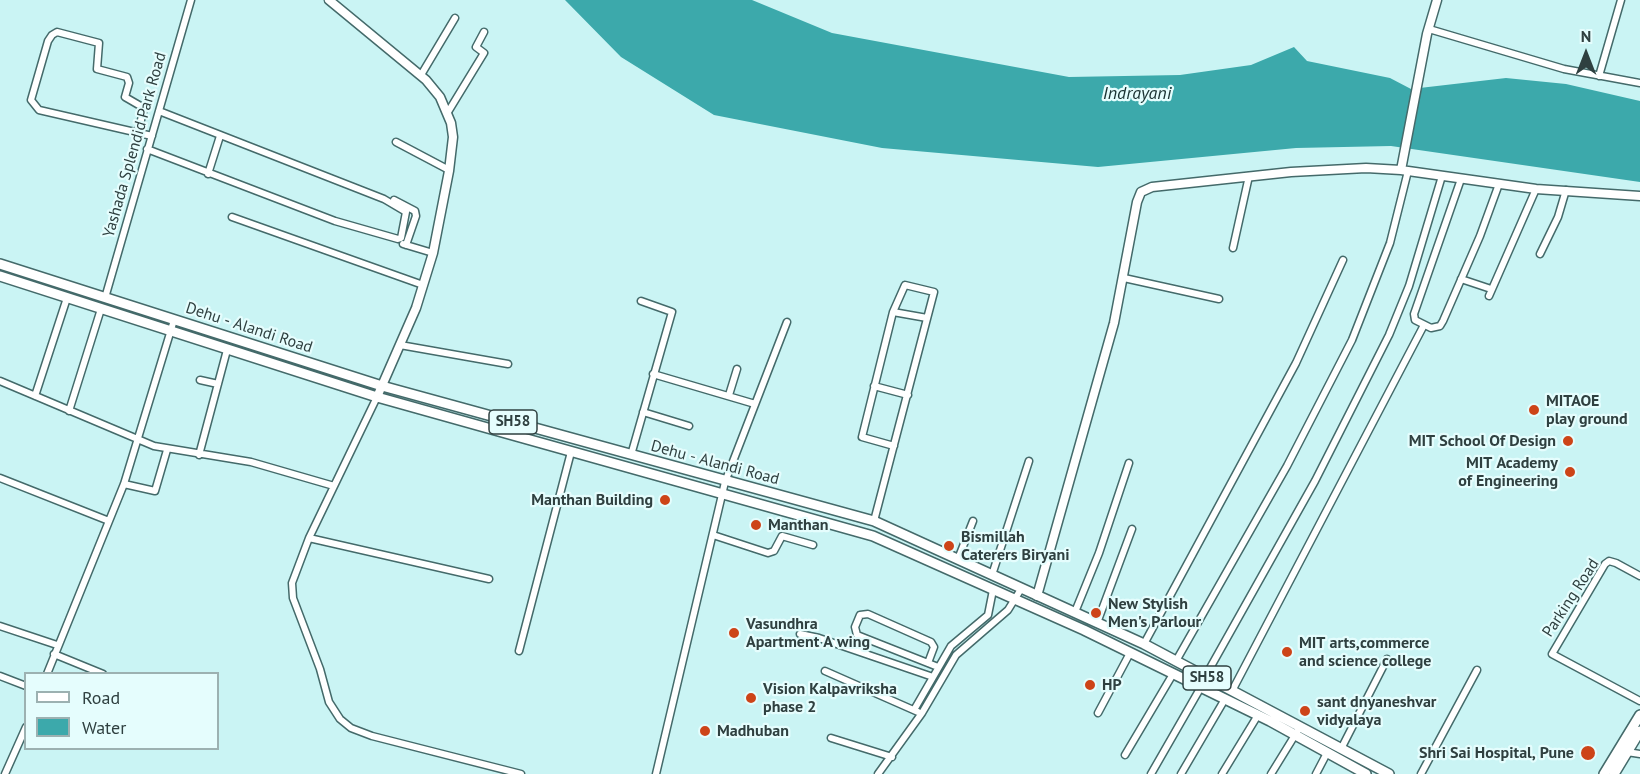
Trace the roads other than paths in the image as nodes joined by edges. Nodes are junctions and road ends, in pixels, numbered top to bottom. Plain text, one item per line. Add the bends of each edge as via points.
1 (190, 0) edge
2 (329, 0) edge
3 (1437, 0) edge
4 (1622, 0) edge
5 (455, 18) dead end
6 (484, 32) dead end
7 (1428, 32) junction
8 (421, 75) junction
9 (1599, 76) junction
10 (1640, 83) edge
11 (159, 111) junction
12 (448, 112) junction
13 (138, 132) junction
14 (152, 136) junction
15 (220, 136) junction
16 (396, 142) dead end
17 (147, 149) junction
18 (449, 170) junction
19 (1404, 171) junction
20 (208, 174) junction
21 (1248, 176) junction
22 (1442, 176) junction
23 (1461, 179) junction
24 (1499, 184) junction
25 (1536, 189) junction
26 (1566, 190) junction
27 (1640, 196) edge
28 (384, 199) junction
29 (232, 217) dead end
30 (1233, 248) dead end
31 (432, 253) junction
32 (1540, 254) dead end
33 (1343, 260) dead end
34 (0, 264) edge
35 (0, 276) edge
36 (1124, 278) junction
37 (1461, 279) junction
38 (423, 285) junction
39 (67, 298) junction
40 (105, 298) junction
41 (1219, 299) dead end
42 (640, 301) dead end
43 (101, 309) junction
44 (893, 312) junction
45 (927, 318) junction
46 (174, 320) junction
47 (787, 322) dead end
48 (1424, 325) junction
49 (170, 332) junction
50 (400, 345) junction
51 (227, 350) junction
52 (508, 364) dead end
53 (737, 369) dead end
54 (653, 374) junction
55 (200, 380) dead end
56 (0, 381) edge
57 (218, 384) junction
58 (382, 386) junction
59 (874, 386) junction
60 (729, 395) junction
61 (908, 395) junction
62 (35, 396) junction
63 (377, 397) junction
64 (755, 404) junction
65 (69, 411) junction
66 (643, 412) junction
67 (689, 426) dead end
68 (139, 441) junction
69 (894, 446) junction
70 (167, 450) junction
71 (571, 452) junction
72 (199, 455) junction
73 (631, 455) junction
74 (1029, 461) dead end
75 (1129, 463) dead end
76 (0, 478) edge
77 (725, 482) junction
78 (124, 484) junction
79 (334, 486) junction
80 (722, 493) junction
81 (109, 521) junction
82 (874, 521) junction
83 (973, 521) dead end
84 (1132, 529) dead end
85 (713, 534) junction
86 (309, 538) junction
87 (813, 545) dead end
88 (958, 559) junction
89 (992, 575) junction
90 (1640, 576) edge
91 (489, 579) dead end
92 (1021, 589) junction
93 (993, 590) junction
94 (1037, 596) junction
95 (1015, 600) junction
96 (1075, 612) junction
97 (1097, 623) junction
98 (0, 626) edge
99 (800, 634) dead end
100 (1144, 644) junction
101 (57, 645) junction
102 (519, 651) dead end
103 (1130, 653) junction
104 (54, 654) junction
105 (1387, 659) dead end
106 (1176, 661) junction
107 (928, 663) junction
108 (938, 667) junction
109 (1477, 670) dead end
110 (825, 671) dead end
111 (47, 672) edge
112 (98, 672) edge
113 (1173, 674) junction
114 (0, 676) edge
115 (933, 677) junction
116 (1205, 677) junction
117 (24, 685) edge
118 (1201, 687) junction
119 (1232, 691) junction
120 (1225, 699) junction
121 (1640, 701) edge
122 (915, 710) junction
123 (922, 713) junction
124 (1098, 713) dead end
125 (1640, 715) edge
126 (1258, 716) junction
127 (1297, 731) junction
128 (1640, 731) edge
129 (24, 732) edge
130 (831, 738) dead end
131 (1341, 749) junction
132 (1627, 752) junction
133 (1327, 753) junction
134 (1640, 754) edge
135 (1125, 755) dead end
136 (892, 757) junction
137 (6, 774) edge
138 (521, 774) edge
139 (656, 774) edge
140 (878, 774) edge
141 (1151, 774) edge
142 (1180, 774) edge
143 (1222, 774) edge
144 (1271, 774) edge
145 (1316, 774) edge
146 (1366, 774) edge
147 (1389, 774) edge
148 (1421, 774) edge
149 (1604, 774) edge
150 (1614, 774) edge

1 - 11 street, Yashada Splendid Park Road
2 - 8 street
3 - 7 street
4 - 9 street
5 - 8 street
6 - 12 street via 476,47 484,53
7 - 9 street
7 - 19 street
8 - 12 street
9 - 10 street
11 - 14 street, Yashada Splendid Park Road
11 - 15 street
12 - 18 street via 453,136
13 - 13 street via 39,110 31,100 52,35 57,32 99,43 97,69 127,77 125,98 144,108
13 - 14 street
14 - 17 street, Yashada Splendid Park Road
15 - 20 street
15 - 28 street
16 - 18 street
17 - 20 street
17 - 40 street, Yashada Splendid Park Road
18 - 31 street
19 - 21 street via 1333,168
19 - 22 street
19 - 106 street via 1386,254 1340,365
20 - 28 street via 335,221 398,239 406,212
21 - 30 street
21 - 36 street via 1152,187 1142,192
22 - 23 street
22 - 116 street via 1409,286 1389,335 1315,481
23 - 24 street
23 - 48 street via 1414,314 1415,320
24 - 25 street
24 - 37 street
25 - 26 street
25 - 37 street via 1490,292
26 - 27 street
26 - 32 street
28 - 31 street via 415,211 405,244
29 - 38 street
31 - 38 street
33 - 100 street via 1296,363
34 - 40 main road, Dehu - Alandi Road / SH58
35 - 39 main road, Dehu - Alandi Road / SH58
36 - 41 street
36 - 94 street
37 - 48 street via 1440,326
38 - 50 street
39 - 43 main road, Dehu - Alandi Road / SH58
39 - 62 street
40 - 46 main road, Dehu - Alandi Road / SH58
42 - 54 street via 672,312
43 - 49 main road, Dehu - Alandi Road / SH58
43 - 65 street
44 - 45 street
44 - 45 street via 905,285 934,292
44 - 59 street
45 - 61 street
46 - 49 street
46 - 58 main road, Dehu - Alandi Road / SH58
47 - 64 street
48 - 119 street
49 - 51 main road, Dehu - Alandi Road / SH58
49 - 68 street
50 - 52 street
50 - 58 street
51 - 57 street
51 - 63 main road, Dehu - Alandi Road / SH58
53 - 60 street
54 - 60 street
54 - 66 street
55 - 57 street
56 - 62 street
57 - 72 street
58 - 63 street
58 - 73 main road, Dehu - Alandi Road / SH58
59 - 61 street
59 - 69 street via 862,437
60 - 64 street
61 - 69 street
62 - 65 street
63 - 71 main road, Dehu - Alandi Road / SH58
63 - 79 street
64 - 77 street
65 - 68 street
66 - 67 street
66 - 73 street
68 - 70 street
68 - 78 street
69 - 82 street
70 - 72 street
70 - 78 street via 155,491
71 - 80 main road, Dehu - Alandi Road / SH58
71 - 102 street
72 - 79 street via 276,468
73 - 77 main road, Dehu - Alandi Road / SH58
74 - 89 street
75 - 96 street
76 - 81 street
77 - 80 street
77 - 82 main road, Dehu - Alandi Road / SH58
78 - 81 street
79 - 86 street
80 - 85 street
80 - 93 main road, Dehu - Alandi Road / SH58 via 873,536
81 - 101 street
82 - 88 main road, Dehu - Alandi Road / SH58
83 - 88 street
84 - 97 street
85 - 87 street via 768,553 782,536
85 - 139 street
86 - 91 street
86 - 138 street via 292,583 293,598 329,702 340,720 372,736
88 - 89 main road, Dehu - Alandi Road / SH58
89 - 92 main road, Dehu - Alandi Road / SH58
90 - 121 street, Parking Road via 1616,563 1605,564 1552,654
92 - 94 main road, Dehu - Alandi Road / SH58
92 - 95 street
93 - 95 main road, Dehu - Alandi Road / SH58
93 - 108 street via 988,615 951,646
94 - 96 main road, Dehu - Alandi Road / SH58
95 - 103 main road, Dehu - Alandi Road / SH58
95 - 123 street via 962,648
96 - 97 main road, Dehu - Alandi Road / SH58
97 - 100 main road, Dehu - Alandi Road / SH58
98 - 101 street
99 - 115 street
100 - 106 main road, Dehu - Alandi Road / SH58
101 - 104 street
103 - 113 main road, Dehu - Alandi Road / SH58
103 - 124 street
104 - 111 street
104 - 112 street
105 - 131 street
106 - 116 main road, Dehu - Alandi Road / SH58
107 - 107 street via 934,647 931,642 860,615 855,633
107 - 108 street
108 - 115 street
109 - 148 street
110 - 122 street
113 - 118 main road, Dehu - Alandi Road / SH58
113 - 135 street
114 - 117 street
115 - 122 street
116 - 119 main road, Dehu - Alandi Road / SH58
118 - 120 main road, Dehu - Alandi Road / SH58
118 - 141 street
119 - 127 main road, Dehu - Alandi Road / SH58
120 - 126 main road, Dehu - Alandi Road / SH58
120 - 142 street
122 - 123 street
123 - 136 street
125 - 149 main road
126 - 127 main road, Dehu - Alandi Road / SH58
126 - 143 street
127 - 131 main road, Dehu - Alandi Road / SH58
127 - 133 main road, Dehu - Alandi Road / SH58
127 - 144 street
128 - 132 main road
129 - 137 street
130 - 136 street
131 - 147 main road, Dehu - Alandi Road / SH58
132 - 134 street
132 - 150 main road
133 - 145 street
133 - 146 main road, Dehu - Alandi Road / SH58
136 - 140 street

